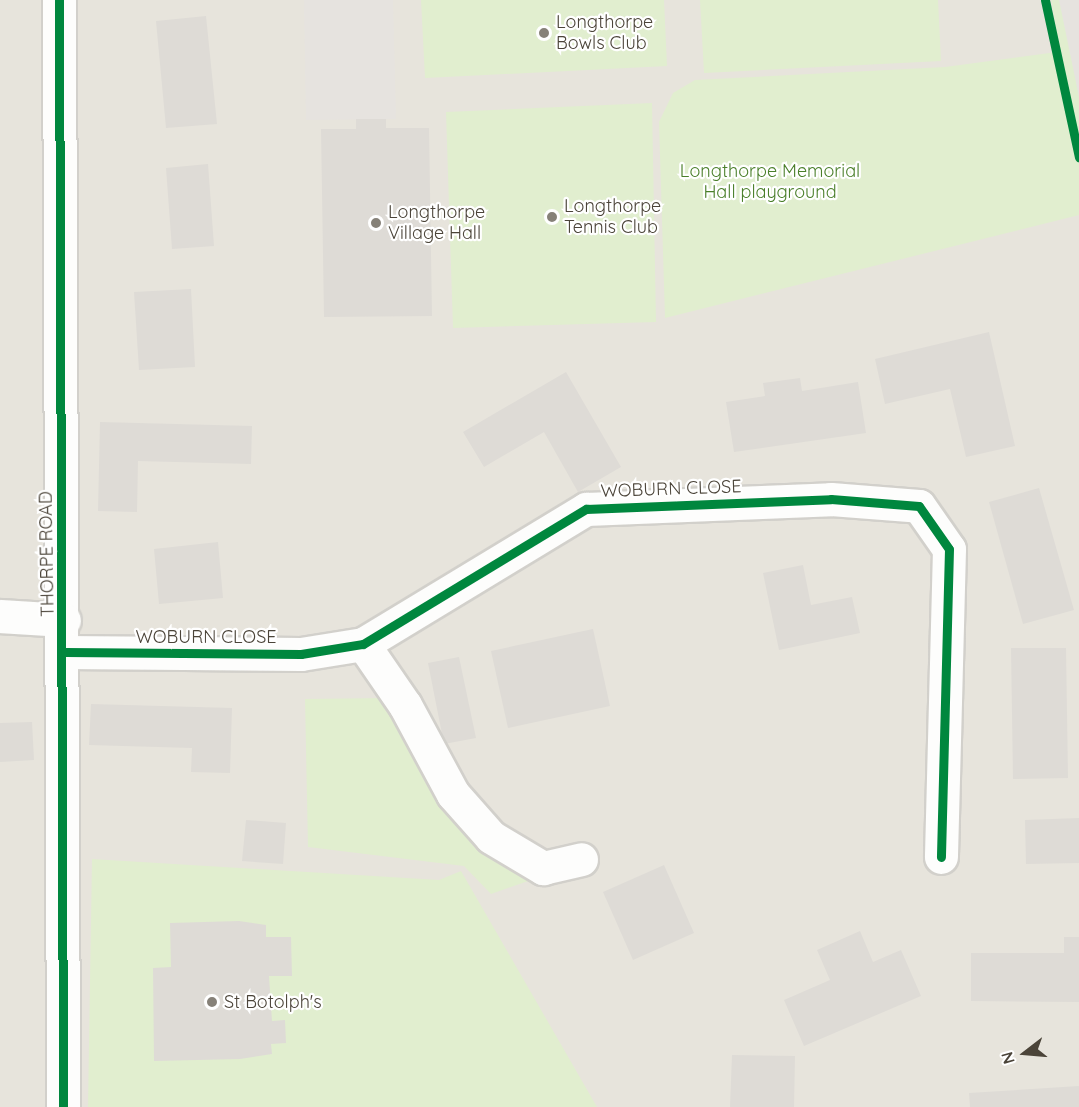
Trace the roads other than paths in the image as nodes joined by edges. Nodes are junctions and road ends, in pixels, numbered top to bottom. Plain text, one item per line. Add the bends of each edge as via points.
1 (59, 0) edge
2 (0, 616) edge
3 (65, 636) junction
4 (363, 644) junction
5 (941, 857) dead end
6 (581, 859) dead end
7 (63, 1107) edge

1 - 3 street, THORPE ROAD
2 - 3 street, WOBURN CLOSE
3 - 4 street, WOBURN CLOSE via 301,654
3 - 7 street, THORPE ROAD
4 - 5 street, WOBURN CLOSE via 586,509 831,499 919,506 949,549
4 - 6 street via 405,705 453,794 491,837 543,868

